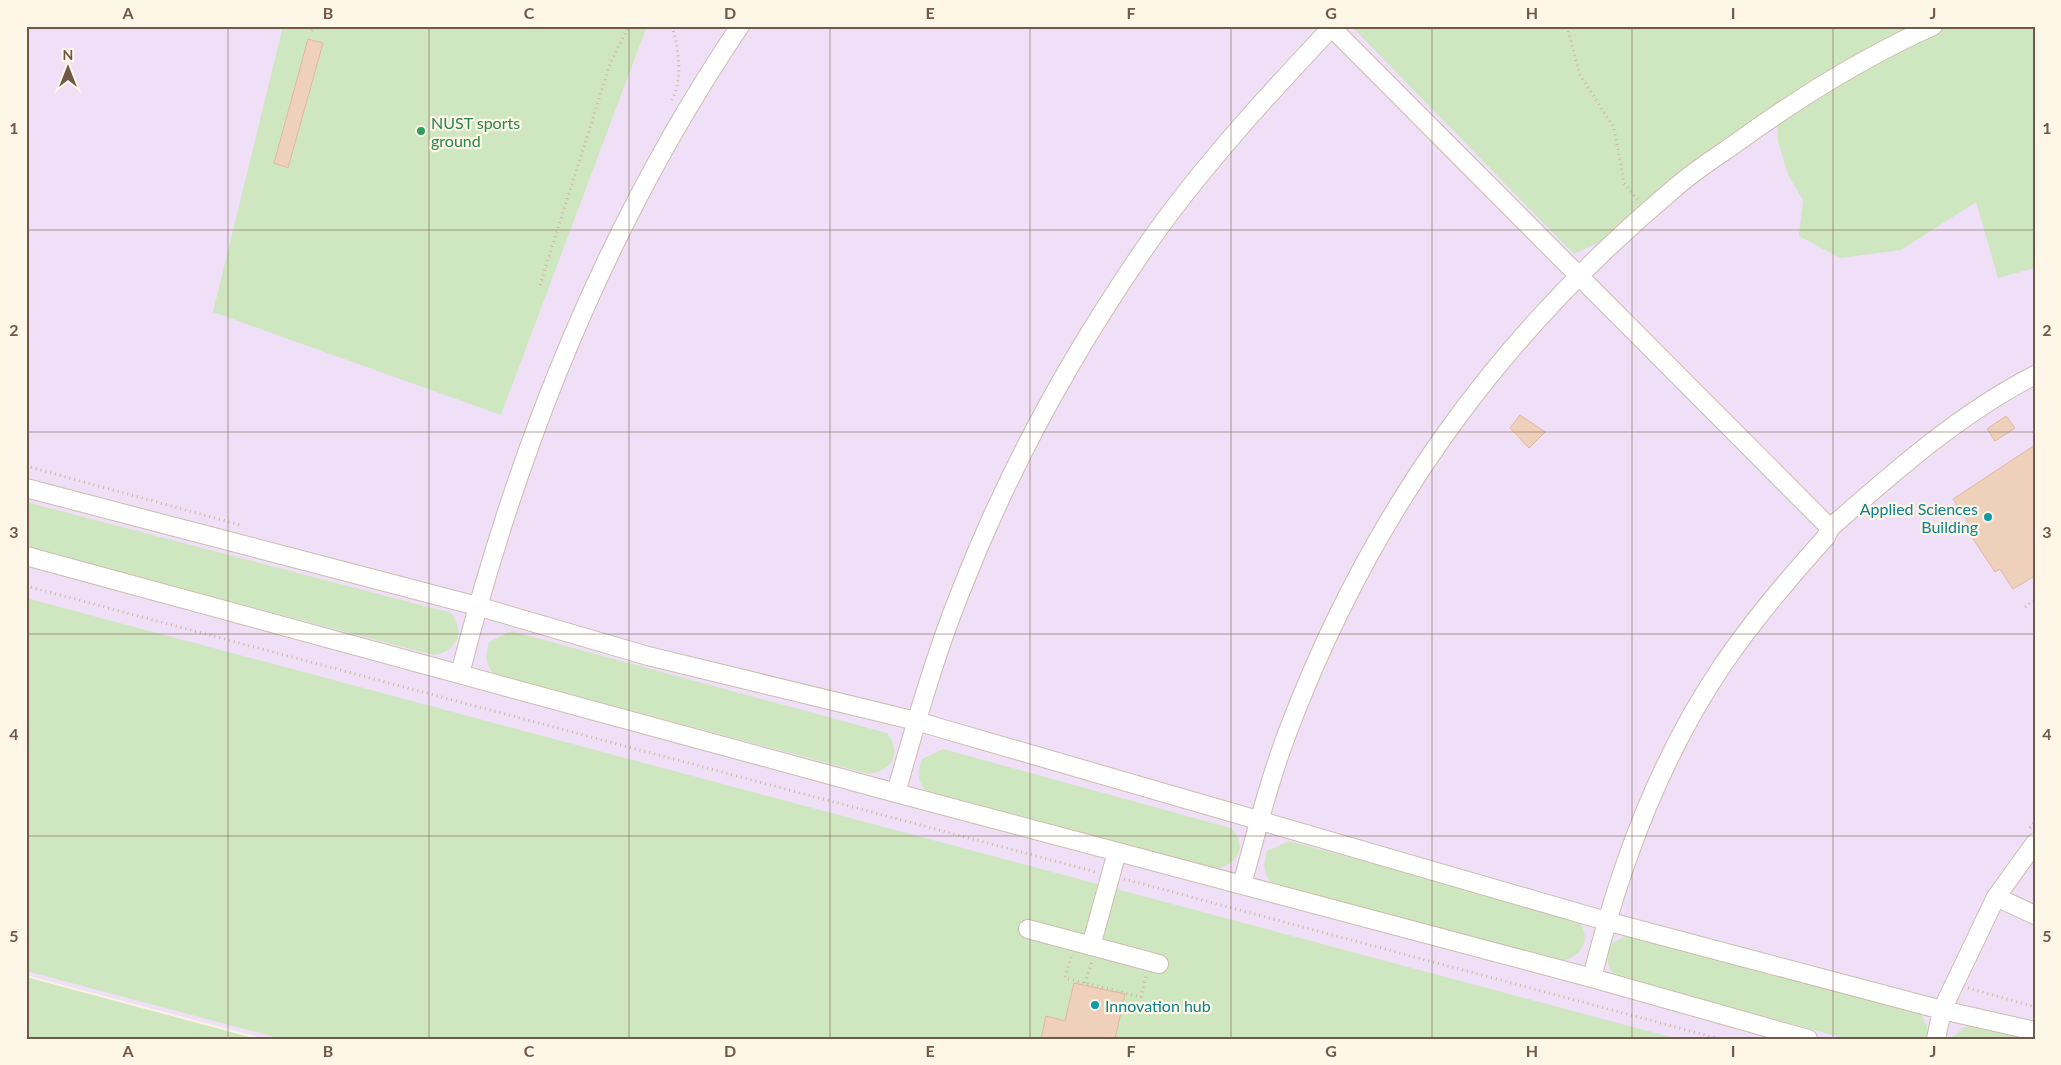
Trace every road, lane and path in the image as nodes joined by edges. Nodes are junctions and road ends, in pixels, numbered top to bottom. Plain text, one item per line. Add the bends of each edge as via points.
1 (314, 26) edge
2 (629, 26) edge
3 (672, 26) edge
4 (740, 26) edge
5 (1567, 26) edge
6 (1933, 26) edge
7 (1331, 27) edge
8 (312, 31) dead end
9 (670, 105) dead end
10 (1648, 212) junction
11 (1578, 274) junction
12 (540, 285) dead end
13 (2035, 375) edge
14 (26, 466) edge
15 (26, 488) edge
16 (244, 526) dead end
17 (1830, 528) junction
18 (26, 556) edge
19 (26, 586) edge
20 (2035, 600) edge
21 (478, 606) junction
22 (2025, 607) dead end
23 (460, 674) junction
24 (916, 721) junction
25 (896, 793) junction
26 (1259, 820) junction
27 (2035, 843) edge
28 (1117, 852) junction
29 (1110, 876) junction
30 (1242, 885) junction
31 (1996, 897) junction
32 (2035, 915) edge
33 (1606, 920) junction
34 (1028, 930) dead end
35 (1082, 944) junction
36 (1155, 963) joint
37 (1592, 978) junction
38 (1955, 984) junction
39 (2035, 1007) edge
40 (1942, 1010) junction
41 (2035, 1031) edge
42 (1720, 1039) edge
43 (1808, 1039) edge
44 (1936, 1039) edge

1 - 8 path
2 - 12 path via 611,62
3 - 9 path via 679,51 678,88
4 - 21 street via 657,162 603,268 554,378 513,491
5 - 10 path via 1580,75 1614,128 1624,183
6 - 10 street via 1901,40 1785,107 1677,185
7 - 11 street
7 - 24 street via 1233,135 1155,235 1080,349 1015,468 960,593
10 - 11 street
11 - 17 street
11 - 26 street via 1516,342 1459,413 1408,488 1361,567 1321,648 1287,733
13 - 17 street via 1961,420 1898,468
14 - 16 path
15 - 21 street
17 - 33 street via 1826,537 1777,591 1721,666 1674,747 1636,832
18 - 23 street
19 - 29 path
20 - 22 path
21 - 23 street
21 - 24 street via 648,656
23 - 25 street
24 - 25 street
24 - 26 street
25 - 28 street
26 - 30 street
26 - 33 street
27 - 31 street
28 - 29 street
28 - 30 street
29 - 35 street
29 - 42 path
30 - 37 street
31 - 32 street
31 - 38 street
33 - 37 street
33 - 40 street
34 - 35 street
35 - 36 street
35 - 36 path via 1065,978 1141,997
37 - 43 street
38 - 39 path
38 - 40 street
40 - 41 street
40 - 44 street

